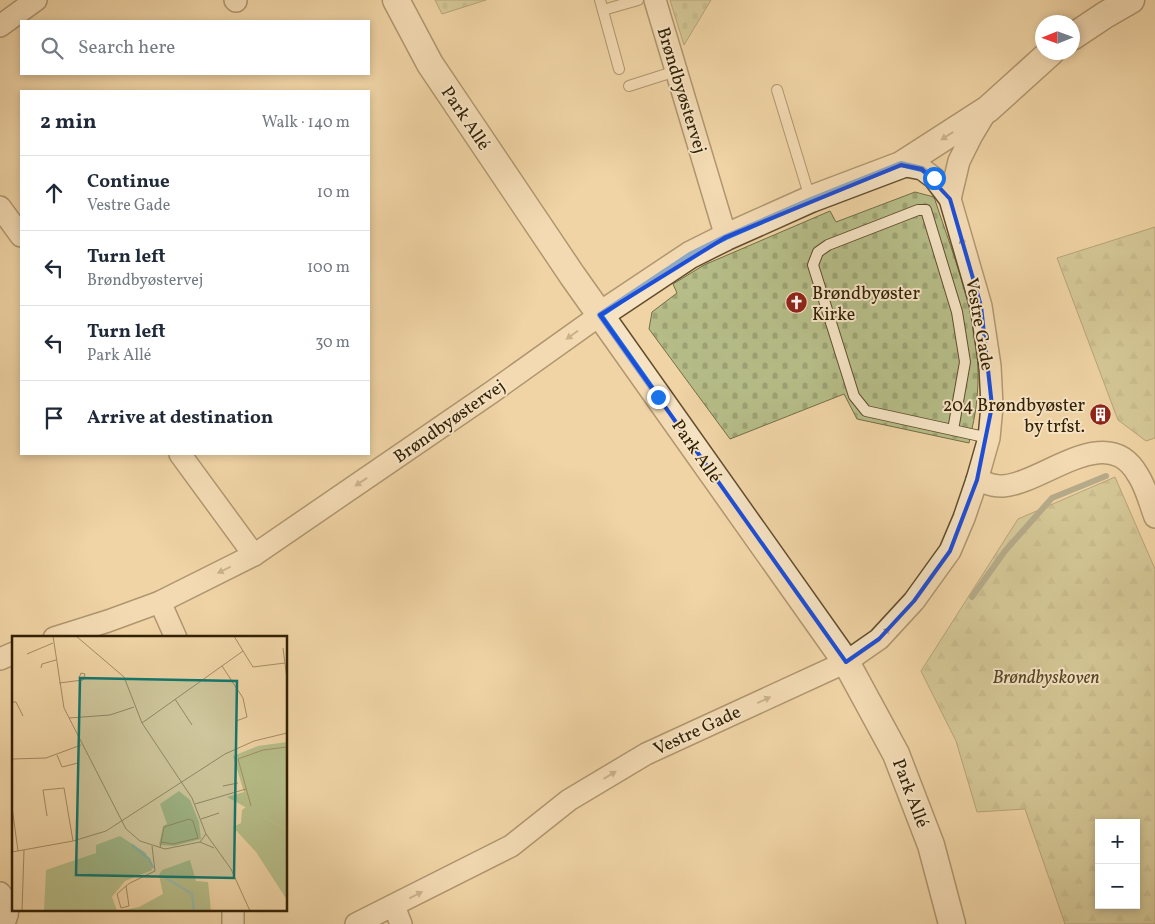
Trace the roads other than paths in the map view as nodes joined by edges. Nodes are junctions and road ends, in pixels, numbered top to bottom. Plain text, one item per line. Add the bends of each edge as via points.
1 (36, 0) edge
2 (396, 0) edge
3 (638, 0) edge
4 (655, 0) edge
5 (1131, 0) edge
6 (602, 5) edge
7 (0, 26) edge
8 (1080, 33) edge
9 (1042, 60) edge
10 (620, 69) dead end
11 (676, 70) junction
12 (630, 86) dead end
13 (777, 90) dead end
14 (988, 109) junction
15 (901, 164) junction
16 (950, 199) junction
17 (811, 200) junction
18 (0, 207) edge
19 (20, 235) edge
20 (726, 237) junction
21 (600, 315) junction
22 (953, 430) junction
23 (988, 438) junction
24 (181, 455) edge
25 (977, 480) junction
26 (1155, 517) edge
27 (254, 555) junction
28 (160, 602) junction
29 (60, 636) edge
30 (175, 636) edge
31 (12, 654) edge
32 (0, 659) edge
33 (846, 662) junction
34 (0, 893) edge
35 (398, 915) edge
36 (3, 924) edge
37 (356, 924) edge
38 (952, 924) edge

1 - 7 street
2 - 21 street, Park Allé via 430,64
3 - 6 lane
4 - 11 street, Brøndbyøstervej
5 - 8 street
6 - 10 lane
9 - 14 street, Brøndbyøstervej
11 - 12 lane
11 - 20 street, Brøndbyøstervej
13 - 17 lane
14 -> 15 street, Brøndbyøstervej
14 - 16 street, Vestre Gade via 959,161
15 - 16 street, Vestre Gade via 922,169 934,178
15 - 17 street, Brøndbyøstervej
23 -> 16 street, Vestre Gade via 992,406 990,366 981,306
17 - 20 street, Brøndbyøstervej
18 - 19 street
20 - 21 street, Brøndbyøstervej via 690,255
21 -> 27 street, Brøndbyøstervej
21 - 33 street, Park Allé
22 - 22 lane via 965,362 957,312 926,210 918,210 828,245 818,252 813,265 854,396 866,411
22 - 23 lane
23 - 25 street, Vestre Gade
24 - 27 street
25 - 26 street via 996,486 1015,484 1086,454 1112,454 1126,460 1139,476
33 -> 25 street, Vestre Gade via 879,639 914,601 950,551
27 -> 28 street, Brøndbyøstervej
28 - 29 street, Brøndbyøstervej
28 - 30 street
31 - 32 street
35 -> 33 street, Vestre Gade via 511,846 569,800 646,754
33 - 38 street, Park Allé via 896,754 931,845
34 - 36 street via 5,898 8,911
35 - 37 street, Vestre Gade

